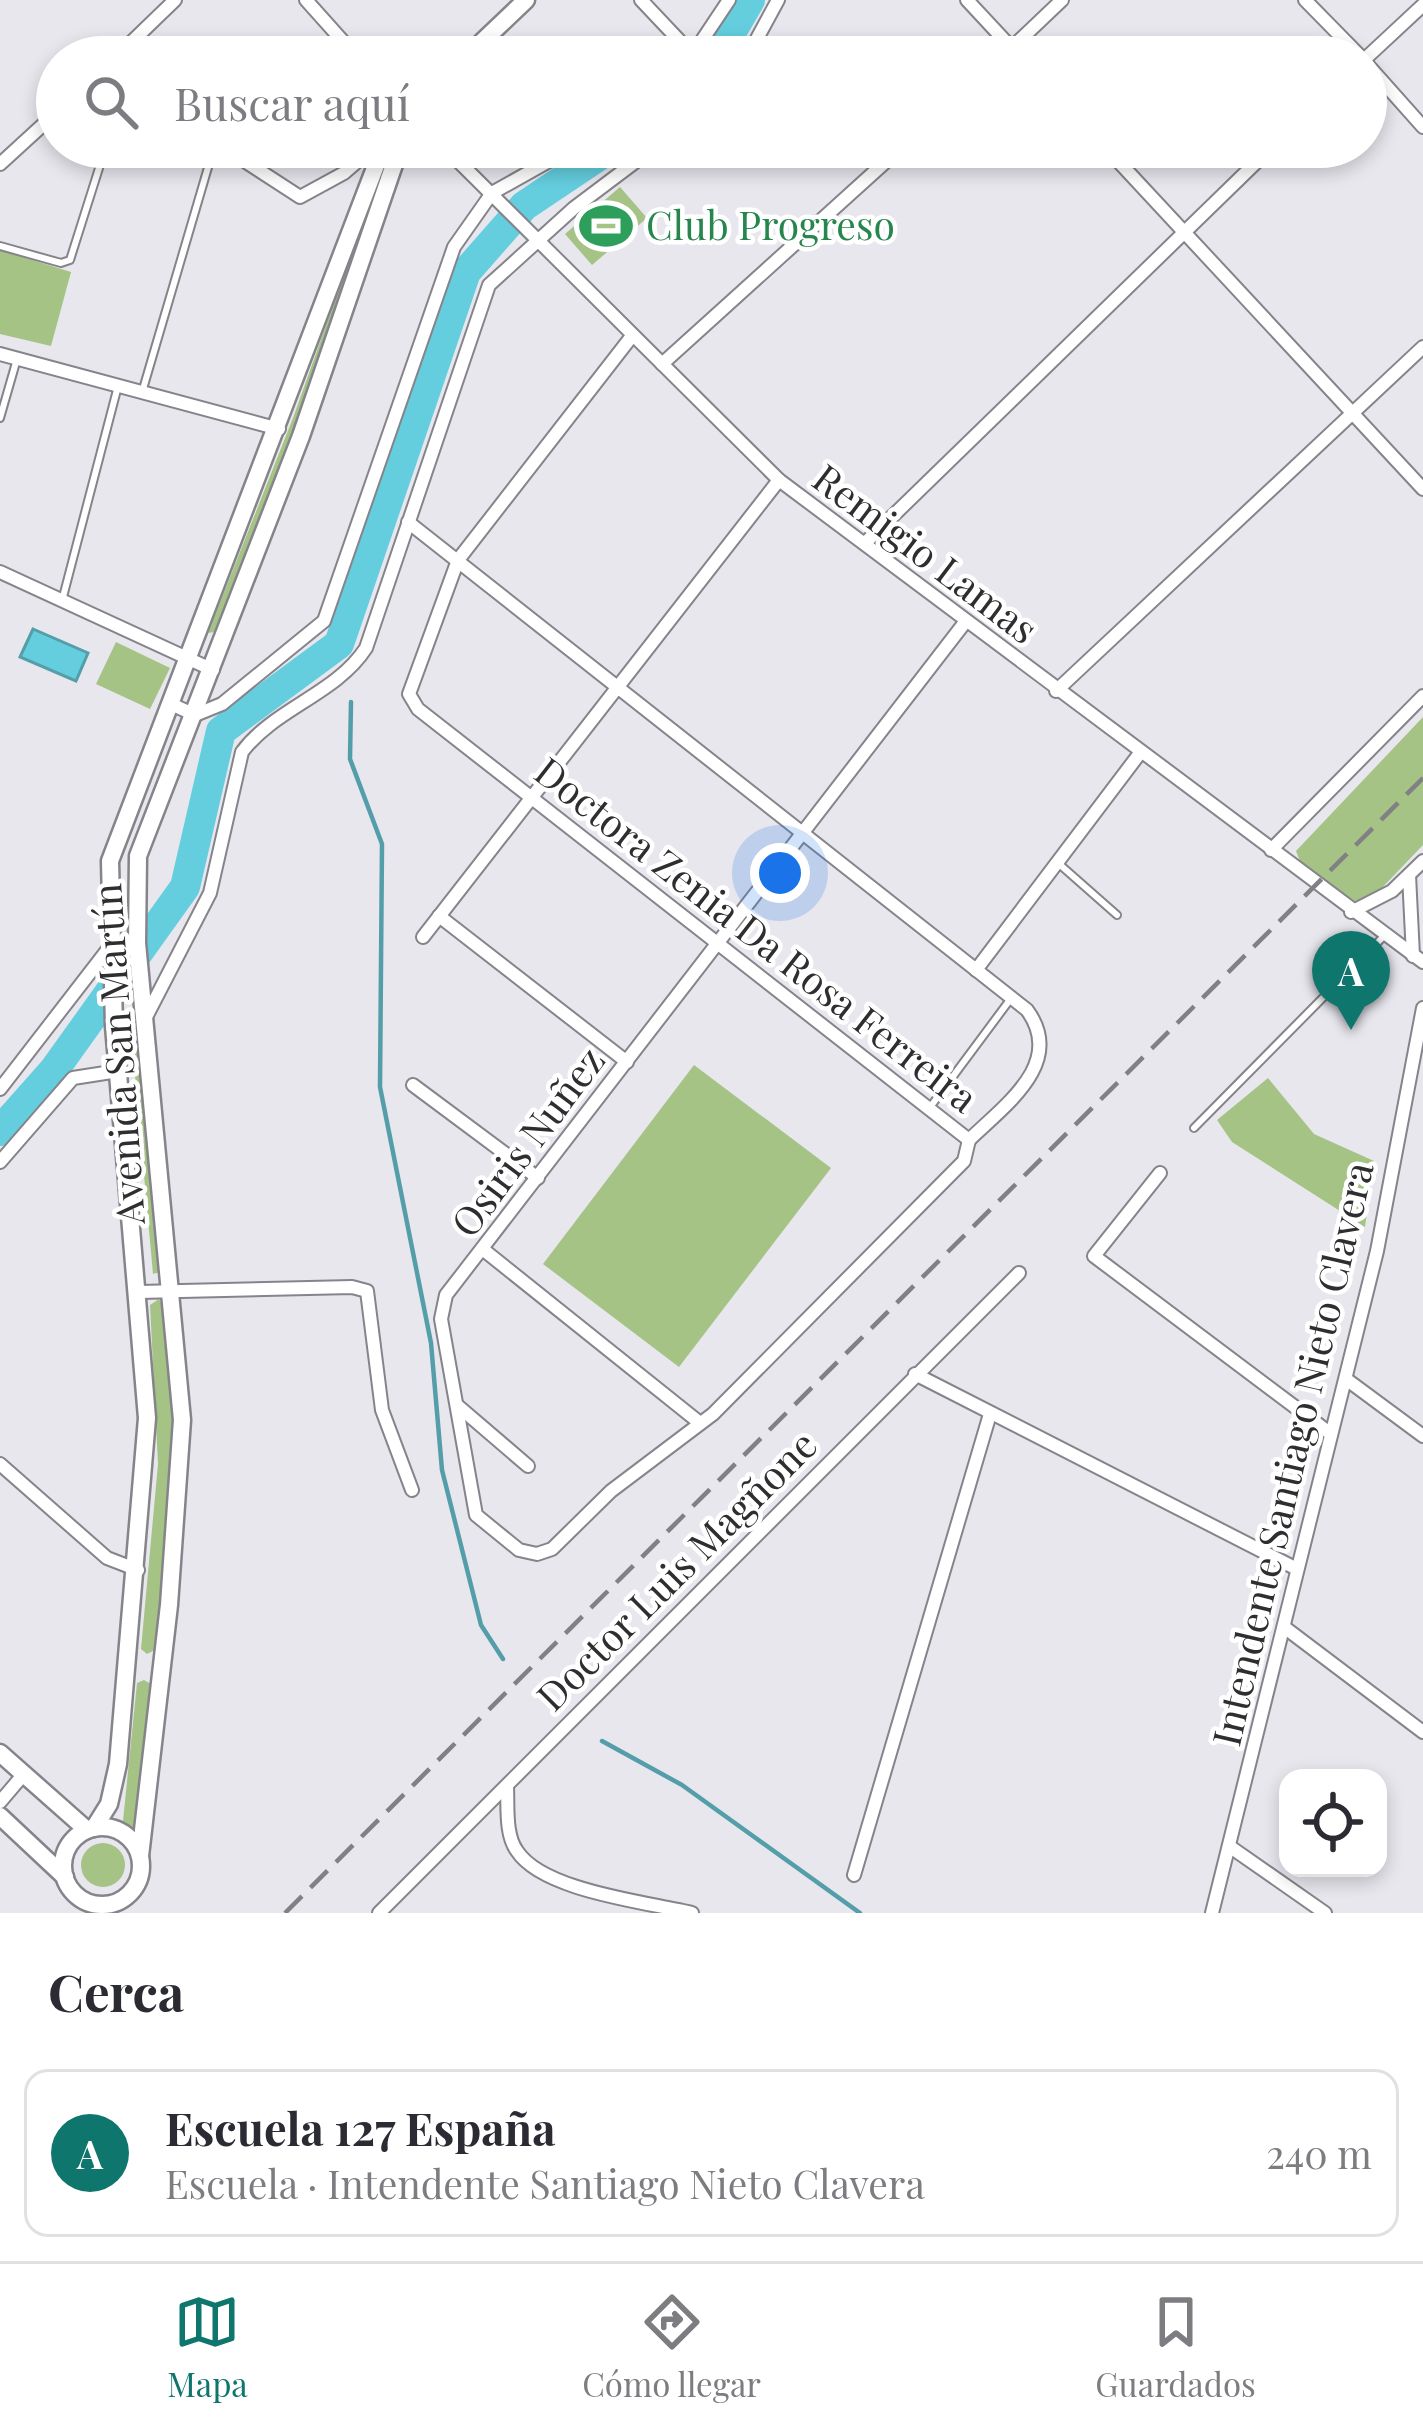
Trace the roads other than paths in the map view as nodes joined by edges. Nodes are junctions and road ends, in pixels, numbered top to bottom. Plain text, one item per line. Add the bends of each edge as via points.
1 (175, 0) edge
2 (306, 0) edge
3 (526, 0) edge
4 (641, 0) edge
5 (729, 0) edge
6 (778, 0) edge
7 (967, 0) edge
8 (1062, 0) edge
9 (1305, 0) edge
10 (1423, 5) edge
11 (138, 36) edge
12 (338, 36) edge
13 (488, 36) edge
14 (674, 36) edge
15 (705, 36) edge
16 (758, 36) edge
17 (996, 36) edge
18 (1028, 36) edge
19 (1341, 36) edge
20 (1387, 38) edge
21 (1387, 86) edge
22 (1423, 127) edge
23 (36, 131) edge
24 (0, 164) edge
25 (99, 168) edge
26 (211, 168) edge
27 (250, 168) edge
28 (349, 168) edge
29 (371, 168) edge
30 (393, 168) edge
31 (466, 168) edge
32 (540, 168) edge
33 (627, 168) edge
34 (879, 168) edge
35 (1125, 168) edge
36 (1250, 168) edge
37 (495, 196) junction
38 (1184, 231) junction
39 (536, 237) junction
40 (0, 246) edge
41 (632, 336) junction
42 (1423, 347) edge
43 (0, 354) edge
44 (17, 359) junction
45 (662, 364) junction
46 (118, 386) junction
47 (142, 392) junction
48 (1354, 414) junction
49 (0, 418) edge
50 (278, 429) junction
51 (779, 480) junction
52 (1423, 489) edge
53 (408, 521) junction
54 (865, 543) junction
55 (458, 560) junction
56 (2, 577) edge
57 (62, 601) junction
58 (966, 621) junction
59 (188, 659) junction
60 (213, 670) junction
61 (621, 687) junction
62 (1056, 692) junction
63 (1423, 696) edge
64 (171, 704) junction
65 (195, 715) junction
66 (1140, 753) junction
67 (532, 801) junction
68 (803, 834) junction
69 (1271, 850) junction
70 (1055, 860) junction
71 (1423, 860) edge
72 (1409, 875) junction
73 (1351, 912) junction
74 (1117, 915) dead end
75 (439, 916) junction
76 (1384, 935) junction
77 (423, 937) dead end
78 (719, 943) junction
79 (109, 948) junction
80 (1418, 959) edge
81 (976, 970) junction
82 (1012, 997) junction
83 (1423, 1008) edge
84 (144, 1014) junction
85 (627, 1062) junction
86 (118, 1071) junction
87 (413, 1085) dead end
88 (0, 1089) edge
89 (929, 1109) junction
90 (1193, 1128) dead end
91 (969, 1140) junction
92 (0, 1162) edge
93 (1160, 1173) dead end
94 (538, 1178) junction
95 (485, 1250) junction
96 (1019, 1273) dead end
97 (170, 1289) junction
98 (139, 1292) junction
99 (915, 1374) junction
100 (1346, 1378) junction
101 (458, 1405) junction
102 (989, 1414) junction
103 (700, 1423) junction
104 (1331, 1433) junction
105 (1423, 1436) edge
106 (528, 1466) dead end
107 (5, 1468) edge
108 (0, 1485) edge
109 (412, 1490) dead end
110 (1298, 1569) junction
111 (138, 1570) junction
112 (1284, 1627) junction
113 (128, 1668) junction
114 (162, 1672) junction
115 (1423, 1732) edge
116 (0, 1753) edge
117 (23, 1775) junction
118 (506, 1787) junction
119 (0, 1802) edge
120 (0, 1816) edge
121 (91, 1829) junction
122 (1229, 1846) junction
123 (140, 1856) junction
124 (854, 1875) dead end
125 (65, 1877) junction
126 (135, 1888) junction
127 (91, 1908) edge
128 (130, 1913) edge
129 (379, 1913) edge
130 (692, 1913) edge
131 (1212, 1913) edge
132 (1324, 1913) edge

1 - 11 street
2 - 12 street
3 - 13 street
4 - 14 street
5 - 15 street
6 - 16 street
7 - 17 street
8 - 18 street
9 - 19 street
10 - 20 street
21 - 22 street
23 - 24 street
25 - 40 lane via 70,260
26 - 47 lane
27 - 28 street via 286,192 309,196
29 - 50 street, Avenida San Martín
30 - 60 street, Avenida San Martín
31 - 37 street, Remigio Lamas
32 - 37 street
33 - 39 street
34 - 45 street
35 - 38 street
36 - 38 street
37 - 39 street, Remigio Lamas
37 - 65 street via 446,264 324,621 222,704
38 - 48 street
38 - 54 street
39 - 41 street, Remigio Lamas
39 - 53 street via 489,285
41 - 45 street, Remigio Lamas
41 - 55 street
42 - 48 street
43 - 44 street
44 - 46 street
44 - 49 lane
45 - 51 street, Remigio Lamas
46 - 47 street
46 - 57 lane
47 - 50 street
48 - 52 street
48 - 62 street
50 - 59 street, Avenida San Martín
51 - 54 street, Remigio Lamas
51 - 61 street
53 - 55 street
53 - 84 street via 357,661 242,752 210,893
54 - 58 street, Remigio Lamas
55 - 61 street
55 - 67 street, Doctora Zenia Da Rosa Ferreira via 409,694
56 - 57 street
57 - 59 street
58 - 62 street, Remigio Lamas
58 - 68 street, Osiris Nuñez
59 - 60 street
59 - 64 street, Avenida San Martín
60 - 65 street, Avenida San Martín
61 - 67 street
61 - 68 street
62 - 66 street, Remigio Lamas
63 - 69 street
64 - 65 street
64 - 79 street, Avenida San Martín via 114,842
65 - 84 street, Avenida San Martín via 146,826 135,888
66 - 69 street, Remigio Lamas
66 - 70 street
67 - 75 street
67 - 78 street, Doctora Zenia Da Rosa Ferreira
68 - 78 street, Osiris Nuñez
68 - 81 street
69 - 73 street, Remigio Lamas
70 - 74 lane
70 - 81 street
71 - 72 street
72 - 73 street
72 - 80 street
73 - 76 street, Remigio Lamas
75 - 77 street
75 - 85 street
76 - 80 street, Remigio Lamas
76 - 90 lane
78 - 85 street, Osiris Nuñez
78 - 89 street, Doctora Zenia Da Rosa Ferreira
79 - 86 street, Avenida San Martín
79 - 88 street
81 - 82 street
82 - 89 lane
82 - 91 street, Doctora Zenia Da Rosa Ferreira via 1036,1023 1034,1072
83 - 100 street, Intendente Santiago Nieto Clavera
84 - 97 street, Avenida San Martín
85 - 94 street, Osiris Nuñez
86 - 92 street via 73,1078
86 - 98 street, Avenida San Martín
87 - 94 street
89 - 91 street, Doctora Zenia Da Rosa Ferreira
91 - 103 street via 964,1161
93 - 104 street via 1094,1256
94 - 95 street, Osiris Nuñez
95 - 101 street, Osiris Nuñez via 442,1305
95 - 103 street
96 - 99 street, Doctor Luis Magñone
97 - 98 street
97 - 109 street via 367,1291 382,1410
97 - 114 street, Avenida San Martín via 182,1420
98 - 111 street, Avenida San Martín via 148,1418
99 - 102 street
99 - 118 street, Doctor Luis Magñone
100 - 104 street, Intendente Santiago Nieto Clavera
100 - 105 street
101 - 103 street, Osiris Nuñez via 476,1515 519,1550 537,1554
101 - 106 street
102 - 110 street
102 - 124 street
104 - 110 street, Intendente Santiago Nieto Clavera
107 - 108 street
107 - 111 street via 107,1558
110 - 112 street, Intendente Santiago Nieto Clavera
111 - 113 street, Avenida San Martín
112 - 115 street
112 - 122 street, Intendente Santiago Nieto Clavera
113 - 114 street
113 - 121 street, Avenida San Martín via 115,1786
114 - 123 street, Avenida San Martín
116 - 117 street
117 - 119 street
117 - 121 street
118 - 129 street, Doctor Luis Magñone
118 - 130 street via 514,1849 531,1866 553,1880
120 - 125 street
121 - 123 street via 126,1835
121 - 125 street, Avenida San Martín via 65,1855
122 - 131 street, Intendente Santiago Nieto Clavera
122 - 132 street
123 - 126 street, Avenida San Martín
125 - 127 street
126 - 127 street
126 - 128 street, Avenida San Martín

